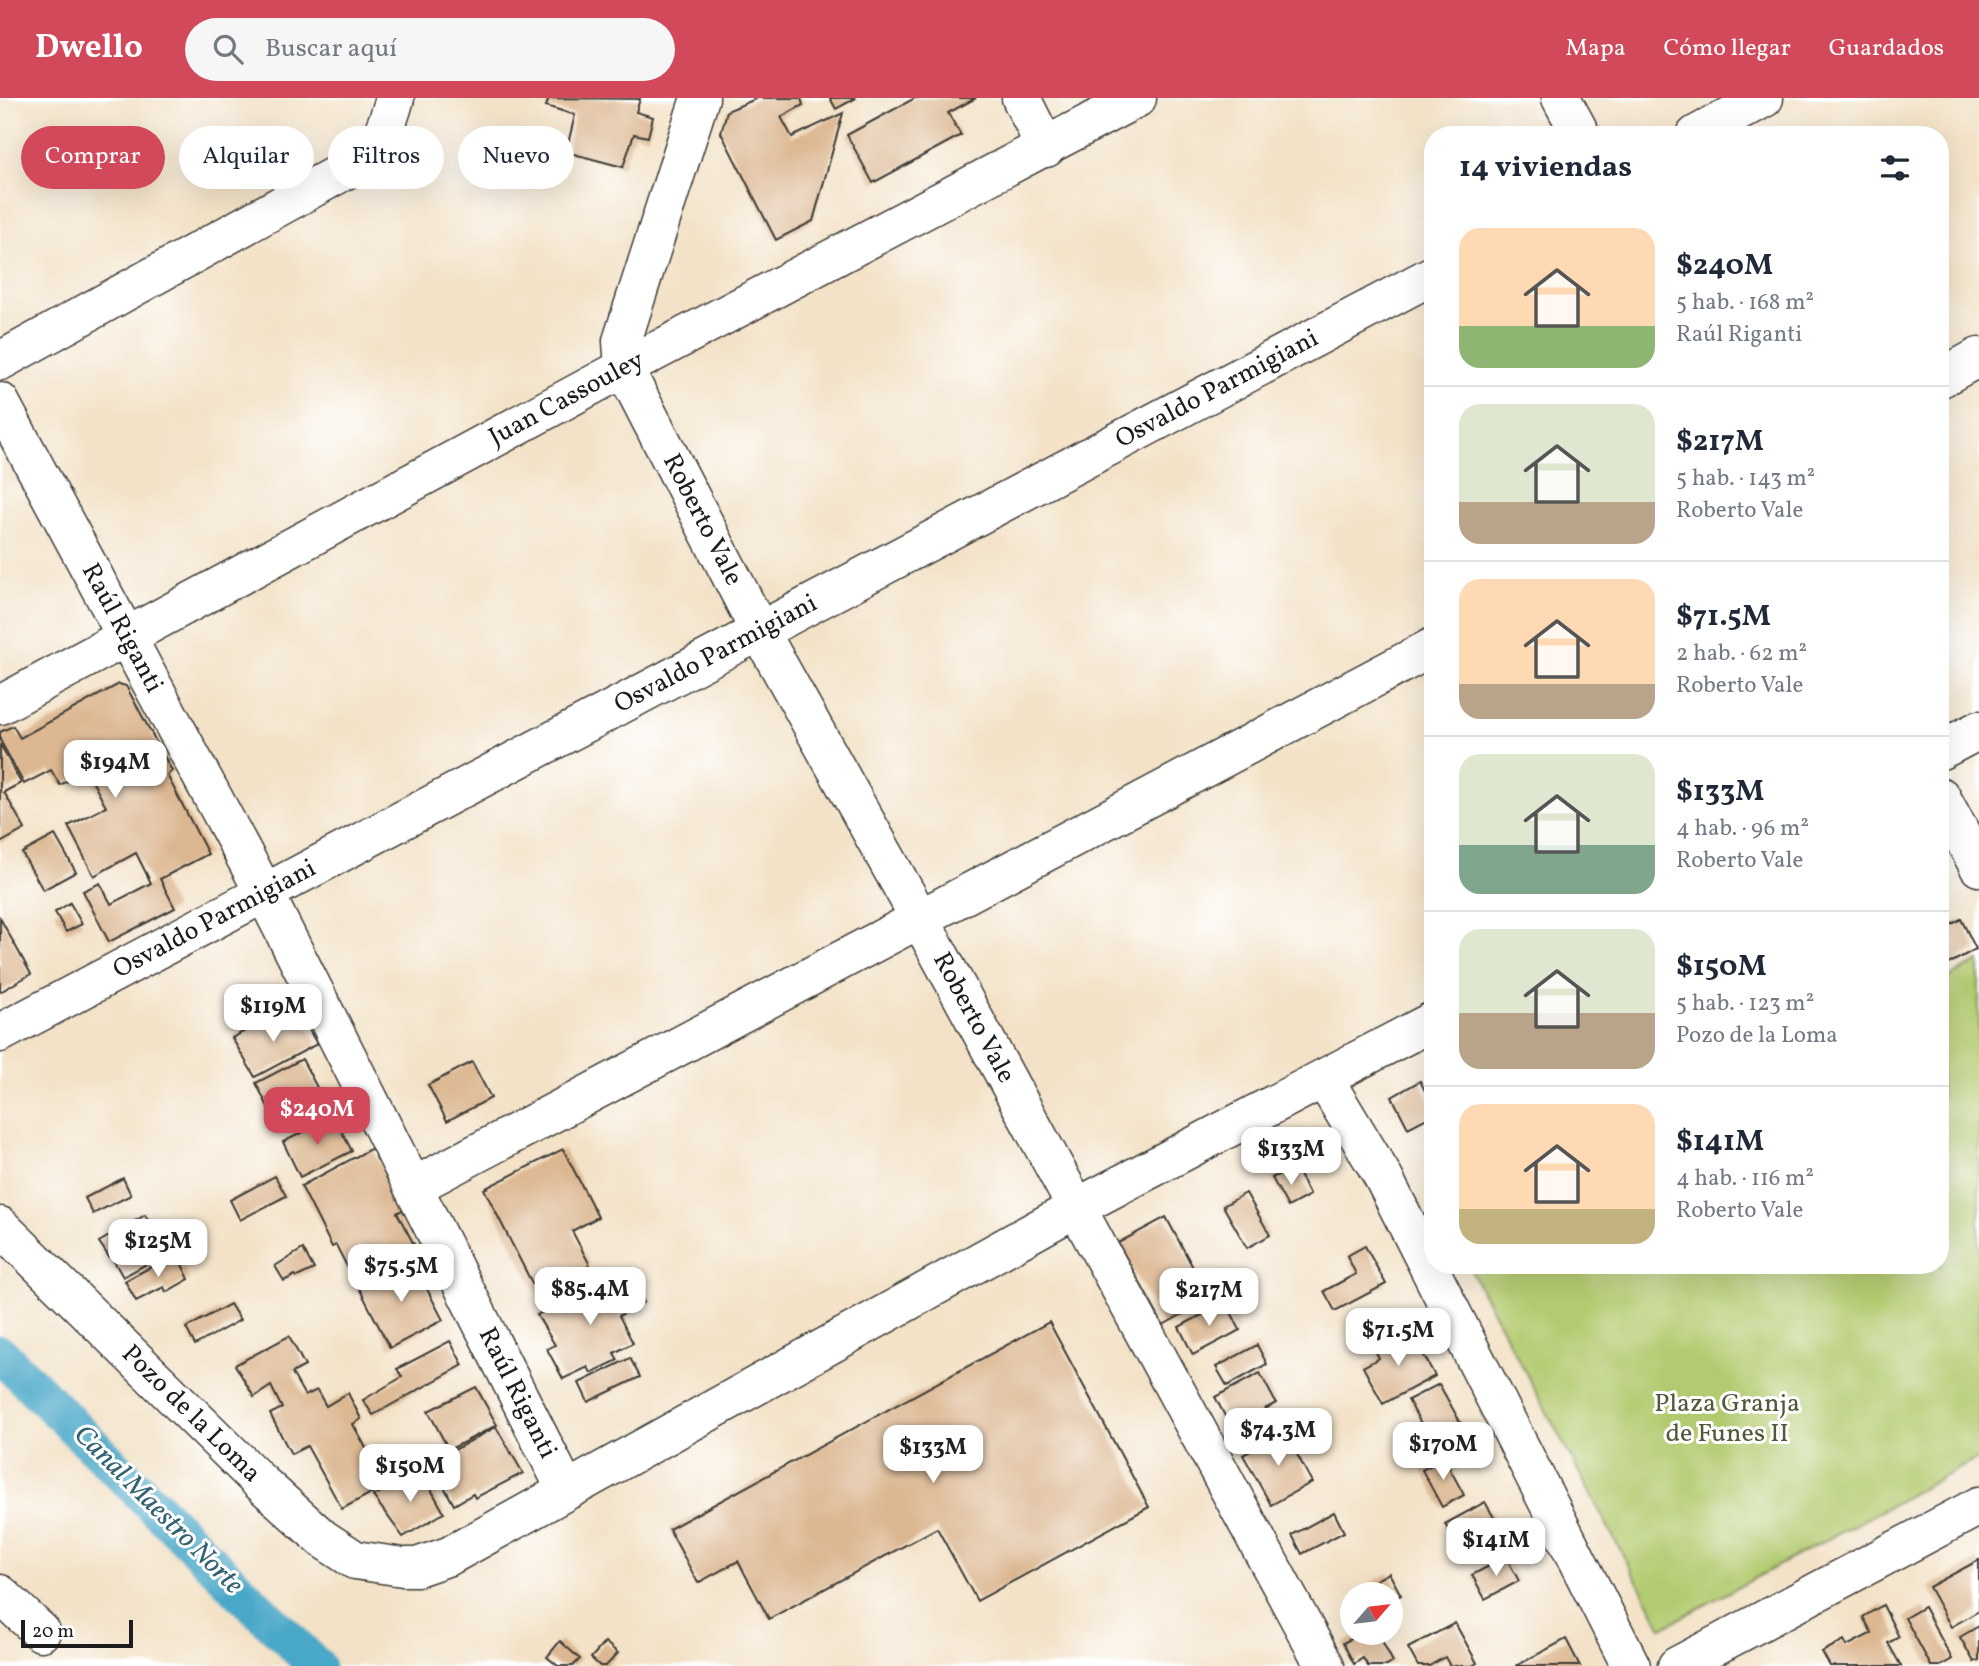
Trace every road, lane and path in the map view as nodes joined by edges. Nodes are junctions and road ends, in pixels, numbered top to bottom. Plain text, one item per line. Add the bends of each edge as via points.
1 (395, 98) edge
2 (700, 98) edge
3 (1021, 98) edge
4 (1138, 98) edge
5 (1561, 98) edge
6 (1764, 98) edge
7 (1576, 126) edge
8 (1713, 126) edge
9 (1046, 148) junction
10 (1424, 280) edge
11 (1979, 357) edge
12 (0, 361) edge
13 (624, 368) junction
14 (1949, 374) edge
15 (0, 402) edge
16 (760, 632) junction
17 (126, 637) junction
18 (1424, 652) edge
19 (0, 705) edge
20 (1979, 730) edge
21 (1949, 746) edge
22 (1949, 812) edge
23 (1979, 867) edge
24 (265, 894) junction
25 (920, 919) junction
26 (1424, 1026) edge
27 (0, 1032) edge
28 (1324, 1079) junction
29 (413, 1186) junction
30 (1076, 1208) junction
31 (0, 1226) edge
32 (1424, 1258) edge
33 (1432, 1274) edge
34 (566, 1490) junction
35 (1979, 1506) edge
36 (0, 1594) edge
37 (41, 1632) dead end
38 (1325, 1666) edge
39 (1631, 1666) edge
40 (1677, 1666) edge

1 - 12 street via 387,128 358,163
2 - 13 street via 622,341
3 - 9 street
4 - 9 street, Juan Cassouley
5 - 7 street
6 - 8 street
9 - 13 street, Juan Cassouley
10 - 16 street, Osvaldo Parmigiani
11 - 14 street
13 - 16 street, Roberto Vale
13 - 17 street, Juan Cassouley
15 - 17 street, Raúl Riganti
16 - 24 street, Osvaldo Parmigiani
16 - 25 street, Roberto Vale
17 - 19 street, Juan Cassouley
17 - 24 street, Raúl Riganti
18 - 25 street
20 - 21 street
22 - 23 street
24 - 27 street, Osvaldo Parmigiani
24 - 29 street, Raúl Riganti
25 - 29 street
25 - 30 street, Roberto Vale
26 - 28 street, Pozo de la Loma
28 - 30 street, Pozo de la Loma
28 - 32 street via 1382,1175
29 - 34 street, Raúl Riganti
30 - 34 street, Pozo de la Loma
30 - 38 street, Roberto Vale
31 - 34 street, Pozo de la Loma via 260,1482 323,1539 355,1560 417,1567 449,1556
33 - 39 street
35 - 40 street
36 - 37 street

